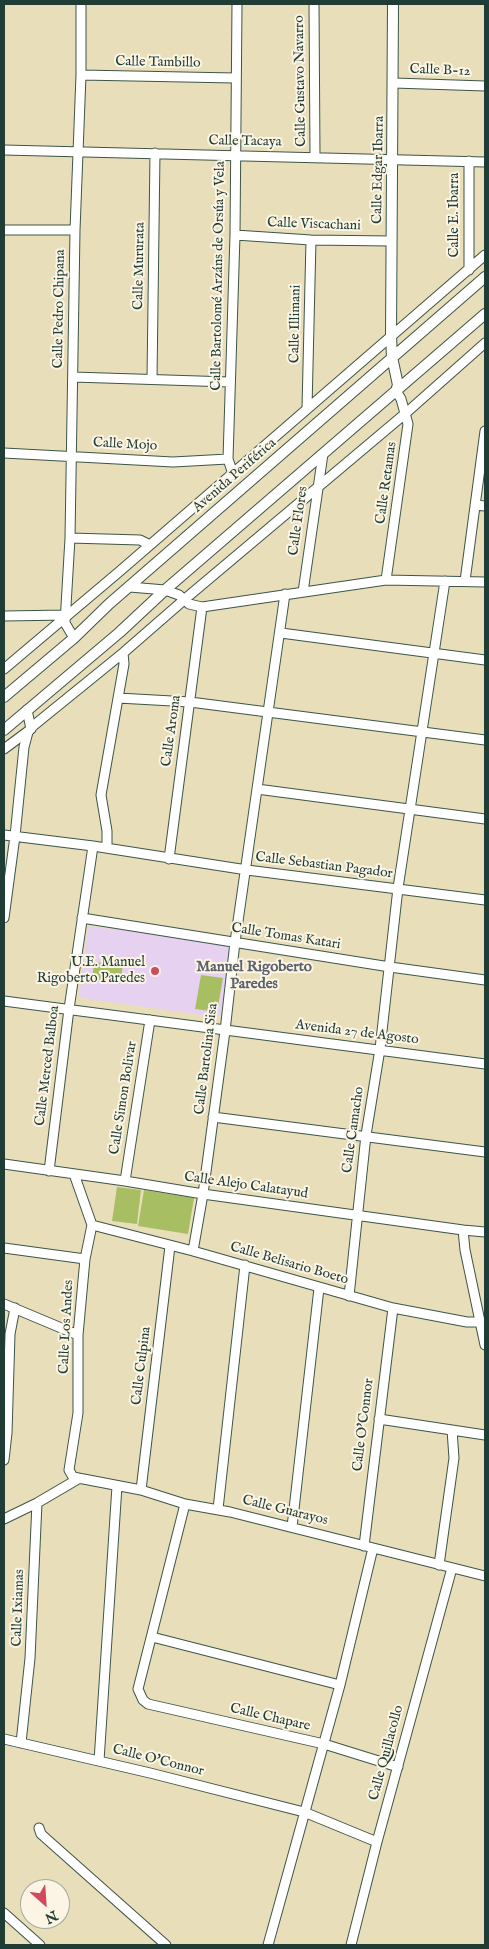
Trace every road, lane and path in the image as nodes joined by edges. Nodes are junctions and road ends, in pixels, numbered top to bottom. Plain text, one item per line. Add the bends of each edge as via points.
1 (81, 4) edge
2 (237, 4) edge
3 (314, 4) edge
4 (393, 4) edge
5 (81, 75) junction
6 (235, 78) junction
7 (394, 83) junction
8 (485, 86) edge
9 (4, 150) edge
10 (78, 152) junction
11 (154, 154) junction
12 (236, 155) junction
13 (315, 157) junction
14 (392, 159) junction
15 (469, 161) junction
16 (485, 162) edge
17 (4, 230) edge
18 (75, 230) junction
19 (235, 235) junction
20 (311, 240) junction
21 (391, 242) junction
22 (485, 256) edge
23 (469, 270) junction
24 (485, 277) edge
25 (484, 317) edge
26 (391, 336) junction
27 (485, 343) edge
28 (392, 358) junction
29 (73, 377) junction
30 (152, 379) junction
31 (230, 382) junction
32 (396, 391) junction
33 (307, 408) junction
34 (406, 413) junction
35 (485, 431) edge
36 (4, 453) edge
37 (323, 454) junction
38 (72, 456) junction
39 (228, 459) junction
40 (233, 474) junction
41 (318, 486) junction
42 (475, 505) junction
43 (485, 506) edge
44 (70, 538) junction
45 (150, 545) junction
46 (386, 580) junction
47 (445, 581) junction
48 (465, 581) junction
49 (485, 582) edge
50 (130, 587) junction
51 (165, 590) junction
52 (303, 592) junction
53 (285, 594) junction
54 (185, 598) junction
55 (202, 607) junction
56 (67, 615) junction
57 (4, 616) edge
58 (281, 633) junction
59 (74, 638) junction
60 (123, 653) junction
61 (435, 653) junction
62 (485, 660) edge
63 (4, 669) edge
64 (4, 697) edge
65 (118, 698) junction
66 (190, 702) junction
67 (27, 710) junction
68 (270, 711) junction
69 (31, 729) junction
70 (4, 730) edge
71 (424, 731) junction
72 (485, 740) edge
73 (4, 749) edge
74 (257, 789) junction
75 (412, 808) junction
76 (485, 819) edge
77 (4, 835) edge
78 (15, 836) junction
79 (93, 846) junction
80 (107, 848) junction
81 (169, 859) junction
82 (247, 870) junction
83 (398, 888) junction
84 (485, 900) edge
85 (4, 918) edge
86 (82, 918) junction
87 (235, 942) junction
88 (390, 967) junction
89 (485, 980) edge
90 (4, 1001) edge
91 (69, 1009) junction
92 (150, 1020) junction
93 (225, 1031) junction
94 (380, 1049) junction
95 (485, 1064) edge
96 (213, 1117) junction
97 (366, 1136) junction
98 (485, 1152) edge
99 (4, 1164) edge
100 (49, 1171) junction
101 (74, 1174) junction
102 (125, 1181) junction
103 (203, 1194) junction
104 (357, 1215) junction
105 (92, 1225) junction
106 (463, 1230) junction
107 (485, 1232) edge
108 (170, 1246) junction
109 (4, 1248) edge
110 (193, 1251) junction
111 (85, 1259) junction
112 (245, 1265) junction
113 (319, 1288) junction
114 (349, 1296) junction
115 (4, 1304) edge
116 (15, 1308) junction
117 (393, 1308) junction
118 (479, 1322) junction
119 (78, 1335) junction
120 (485, 1345) edge
121 (379, 1419) junction
122 (452, 1430) junction
123 (5, 1434) edge
124 (485, 1435) edge
125 (4, 1460) edge
126 (78, 1479) junction
127 (117, 1486) junction
128 (142, 1490) junction
129 (37, 1503) junction
130 (185, 1504) junction
131 (218, 1510) junction
132 (4, 1518) edge
133 (292, 1527) junction
134 (364, 1546) junction
135 (373, 1548) junction
136 (439, 1565) junction
137 (452, 1568) junction
138 (485, 1576) edge
139 (152, 1637) junction
140 (340, 1685) junction
141 (4, 1739) edge
142 (21, 1743) junction
143 (324, 1744) junction
144 (99, 1761) junction
145 (398, 1768) junction
146 (304, 1812) junction
147 (39, 1828) dead end
148 (377, 1842) junction
149 (4, 1913) edge
150 (40, 1945) edge
151 (166, 1945) edge
152 (268, 1945) edge
153 (352, 1945) edge

1 - 5 street, Calle Pedro Chipana
2 - 6 street, Calle Bartolomé Arzáns de Orsúa y Vela
3 - 13 street, Calle Gustavo Navarro
4 - 7 street, Calle Edgar Ibarra
5 - 6 street, Calle Tambillo
5 - 10 street, Calle Pedro Chipana
6 - 12 street, Calle Bartolomé Arzáns de Orsúa y Vela
7 - 8 street, Calle B-12
7 - 14 street, Calle Edgar Ibarra
9 - 10 street, Calle Tacaya
10 - 11 street, Calle Tacaya
10 - 18 street, Calle Pedro Chipana
11 - 12 street, Calle Tacaya
11 - 30 street, Calle Mururata
12 - 13 street, Calle Tacaya
12 - 19 street, Calle Bartolomé Arzáns de Orsúa y Vela
13 - 14 street, Calle Tacaya
14 - 15 street, Calle Tacaya
14 - 21 street, Calle Edgar Ibarra
15 - 16 street, Calle Tacaya
15 - 23 street, Calle E. Ibarra
17 - 18 street
18 - 29 street, Calle Pedro Chipana
19 - 20 street, Calle Viscachani
19 - 31 street, Calle Bartolomé Arzáns de Orsúa y Vela
20 - 21 street, Calle Viscachani
20 - 33 street, Calle Illimani
21 - 26 street, Calle Edgar Ibarra
22 - 23 street
23 - 26 street
24 - 28 street, Avenida Periférica
25 - 32 street
26 - 28 street, Calle Edgar Ibarra
26 - 33 street
27 - 34 street
28 - 32 street, Calle Edgar Ibarra via 397,376
28 - 50 street, Avenida Periférica
29 - 30 street
29 - 38 street, Calle Pedro Chipana
30 - 31 street
31 - 39 street, Calle Bartolomé Arzáns de Orsúa y Vela
32 - 34 street, Calle Retamas
32 - 37 street
33 - 40 street
34 - 41 street
34 - 46 street, Calle Retamas via 407,436
35 - 42 street
36 - 38 street, Calle Mojo
37 - 41 street, Calle Flores
37 - 51 street
38 - 39 street, Calle Mojo via 173,462
38 - 44 street, Calle Pedro Chipana
39 - 40 street
40 - 45 street
41 - 52 street, Calle Flores
41 - 54 street
42 - 43 street
42 - 48 street
44 - 45 street via 140,540
44 - 56 street, Calle Pedro Chipana
45 - 56 street
46 - 47 street
46 - 52 street
47 - 48 street
47 - 61 street
48 - 49 street
50 - 51 street
50 - 59 street, Avenida Periférica
51 - 54 street
51 - 67 street
52 - 53 street
53 - 55 street
53 - 58 street, Calle Bartolina Sisa
54 - 55 street via 189,604
54 - 60 street
55 - 66 street, Calle Aroma
56 - 57 street
56 - 59 street, Calle Pedro Chipana via 66,623
56 - 63 street
58 - 61 street
58 - 68 street, Calle Bartolina Sisa
59 - 64 street, Avenida Periférica
60 - 65 street
60 - 69 street
61 - 62 street
61 - 71 street
65 - 66 street
65 - 80 street via 102,796
66 - 68 street
66 - 81 street, Calle Aroma
67 - 69 street
67 - 70 street
68 - 71 street
68 - 74 street, Calle Bartolina Sisa
69 - 73 street
69 - 78 street via 24,747
71 - 72 street
71 - 75 street
74 - 75 street
74 - 82 street, Calle Bartolina Sisa
75 - 76 street
75 - 83 street
77 - 78 street, Calle Sebastian Pagador
78 - 79 street, Calle Sebastian Pagador
78 - 85 street
79 - 80 street, Calle Sebastian Pagador
79 - 86 street, Calle Merced Balboa
80 - 81 street, Calle Sebastian Pagador
81 - 82 street, Calle Sebastian Pagador
82 - 83 street, Calle Sebastian Pagador
82 - 87 street, Calle Bartolina Sisa
83 - 84 street, Calle Sebastian Pagador
83 - 88 street
86 - 87 street, Calle Tomas Katari
86 - 91 street, Calle Merced Balboa
87 - 88 street, Calle Tomas Katari
87 - 93 street, Calle Bartolina Sisa
88 - 89 street, Calle Tomas Katari
88 - 94 street, Calle Camacho
90 - 91 street, Avenida 27 de Agosto
91 - 92 street, Avenida 27 de Agosto
91 - 100 street, Calle Merced Balboa
92 - 93 street, Avenida 27 de Agosto
92 - 102 street, Calle Simon Bolivar
93 - 94 street, Avenida 27 de Agosto
93 - 96 street, Calle Bartolina Sisa
94 - 95 street, Avenida 27 de Agosto
94 - 97 street, Calle Camacho
96 - 97 street
96 - 103 street, Calle Bartolina Sisa
97 - 98 street
97 - 104 street, Calle Camacho
99 - 100 street, Calle Alejo Calatayud
100 - 101 street, Calle Alejo Calatayud
101 - 102 street, Calle Alejo Calatayud
101 - 105 street
102 - 103 street, Calle Alejo Calatayud
103 - 104 street, Calle Alejo Calatayud
103 - 110 street, Calle Bartolina Sisa
104 - 106 street, Calle Alejo Calatayud
104 - 114 street, Calle Camacho
105 - 108 street, Calle Belisario Boeto
105 - 111 street, Calle Los Andes
106 - 107 street, Calle Alejo Calatayud
106 - 118 street
108 - 110 street, Calle Belisario Boeto
108 - 128 street, Calle Culpina
109 - 111 street
110 - 112 street, Calle Belisario Boeto
111 - 119 street, Calle Los Andes
112 - 113 street, Calle Belisario Boeto
112 - 131 street
113 - 114 street, Calle Belisario Boeto
113 - 133 street
114 - 117 street, Calle Belisario Boeto
115 - 116 street
116 - 119 street
116 - 123 street via 10,1334
117 - 118 street, Calle Belisario Boeto
117 - 121 street, Calle O'Connor
118 - 120 street
119 - 126 street, Calle Los Andes via 78,1413 69,1470
121 - 122 street
121 - 134 street, Calle O'Connor
122 - 124 street
122 - 136 street via 454,1458
123 - 125 street
126 - 127 street, Calle Guarayos
126 - 129 street
127 - 128 street, Calle Guarayos
127 - 144 street
128 - 130 street, Calle Guarayos
129 - 132 street
129 - 142 street, Calle Ixiamas via 30,1658
130 - 131 street, Calle Guarayos
130 - 139 street
131 - 133 street, Calle Guarayos
133 - 134 street, Calle Guarayos
134 - 135 street, Calle Guarayos
135 - 136 street, Calle Guarayos
135 - 140 street
136 - 137 street, Calle Guarayos
137 - 138 street, Calle Guarayos
137 - 145 street, Calle Quillacollo
139 - 140 street
139 - 143 street, Calle Chapare via 138,1689 148,1704
140 - 143 street
141 - 142 street, Calle O'Connor
142 - 144 street, Calle O'Connor
143 - 145 street, Calle Chapare
143 - 146 street
144 - 146 street, Calle O'Connor
145 - 148 street, Calle Quillacollo
146 - 148 street, Calle O'Connor
146 - 152 street
147 - 151 street via 41,1834
148 - 153 street, Calle Quillacollo
149 - 150 street

